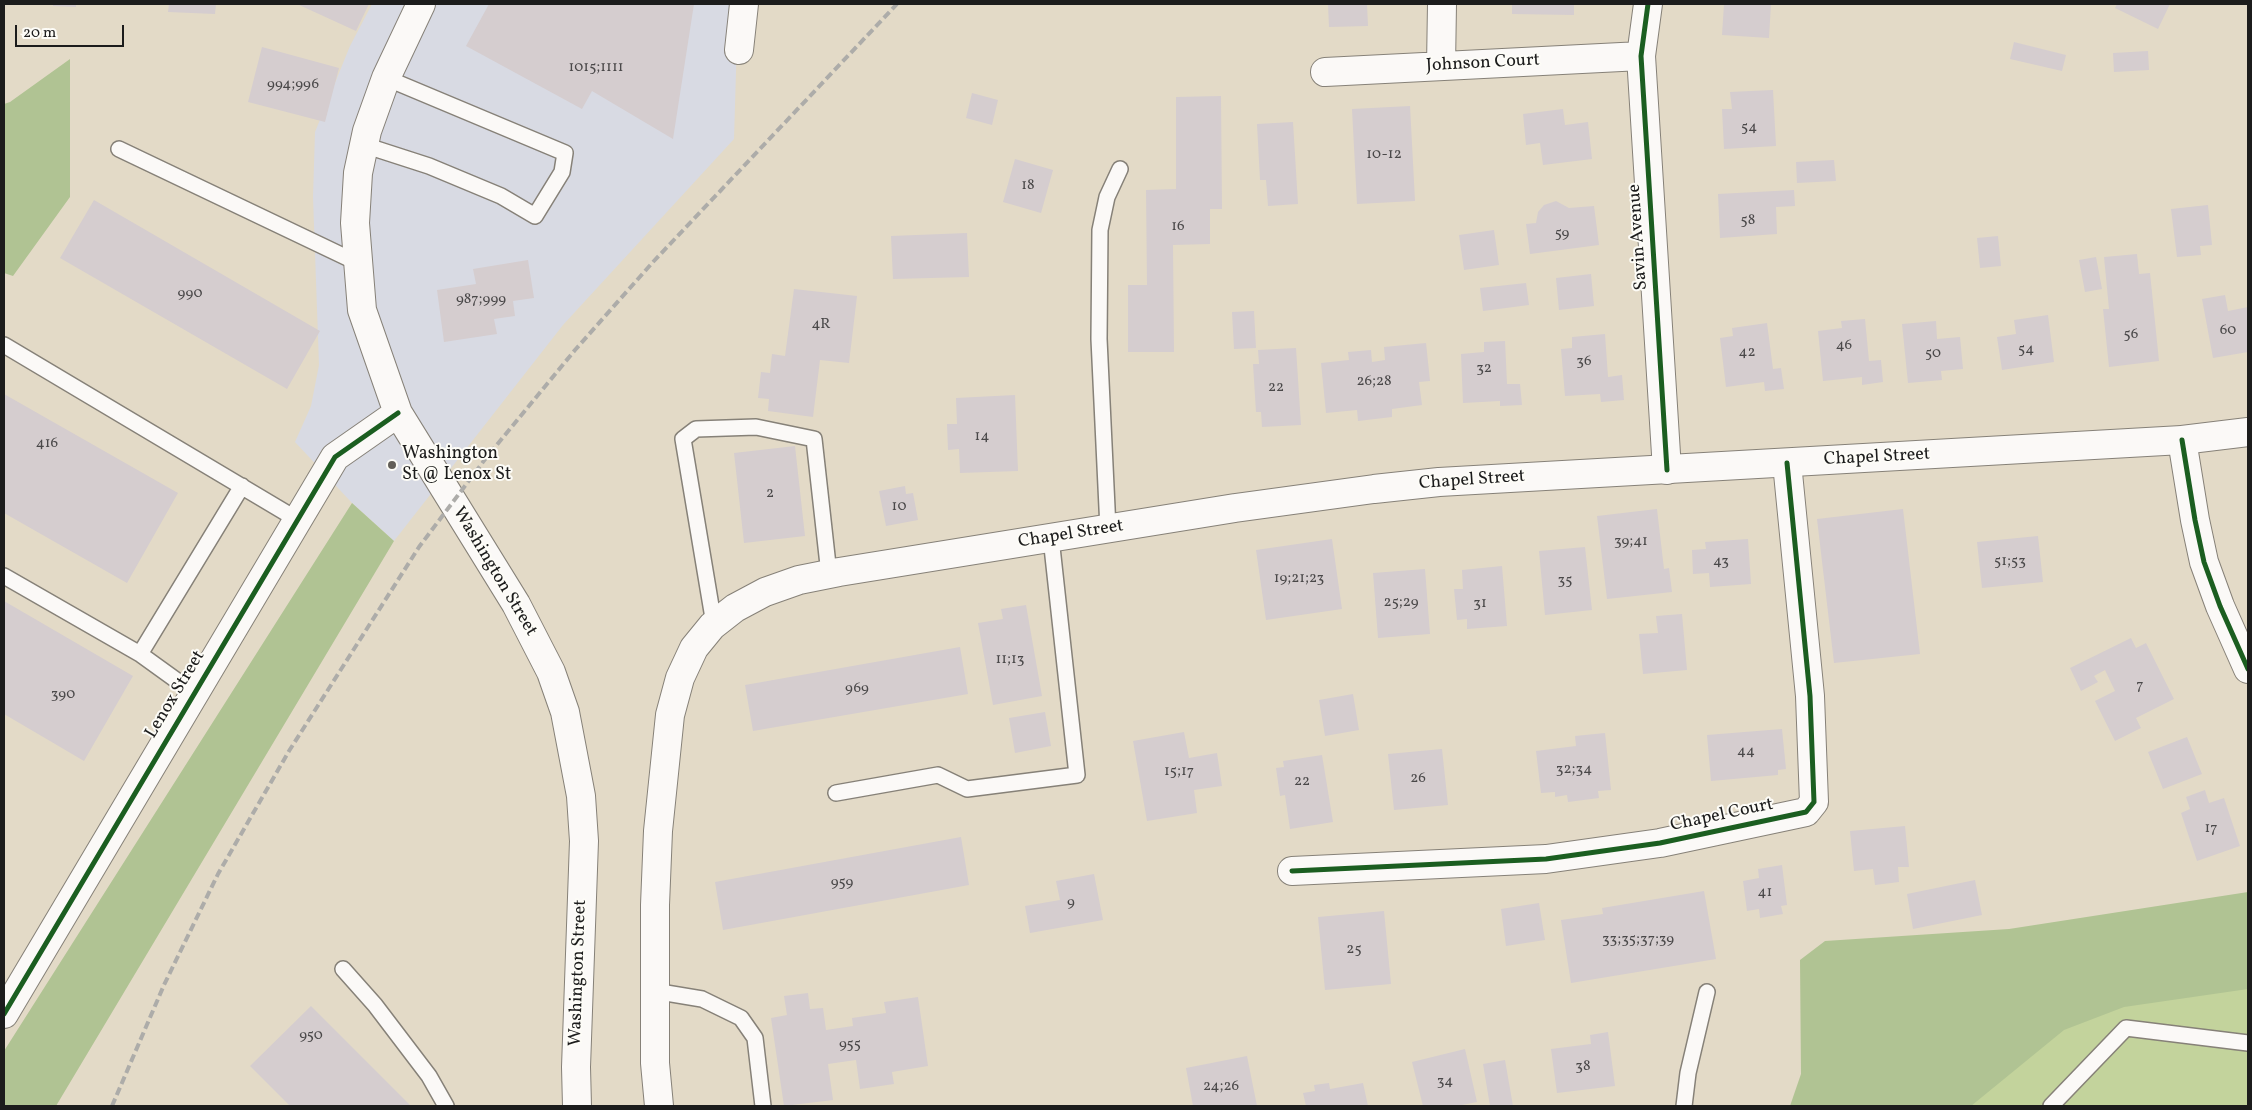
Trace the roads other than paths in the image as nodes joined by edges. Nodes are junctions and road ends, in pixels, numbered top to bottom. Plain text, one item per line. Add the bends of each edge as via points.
1 (421, 4) edge
2 (744, 4) edge
3 (1442, 4) edge
4 (1648, 4) edge
5 (740, 50) dead end
6 (1641, 56) junction
7 (1441, 66) junction
8 (1325, 72) dead end
9 (386, 78) junction
10 (364, 145) junction
11 (119, 149) dead end
12 (1120, 168) dead end
13 (358, 263) junction
14 (4, 345) edge
15 (398, 413) junction
16 (2248, 432) edge
17 (2182, 440) junction
18 (1787, 463) junction
19 (1667, 470) junction
20 (242, 486) junction
21 (298, 520) junction
22 (1108, 529) junction
23 (1051, 538) junction
24 (829, 574) junction
25 (4, 576) edge
26 (714, 624) junction
27 (140, 654) junction
28 (2248, 669) edge
29 (194, 693) junction
30 (836, 793) dead end
31 (1292, 871) dead end
32 (343, 969) dead end
33 (654, 991) junction
34 (1707, 992) dead end
35 (4, 1014) edge
36 (2248, 1043) edge
37 (446, 1106) edge
38 (577, 1106) edge
39 (659, 1106) edge
40 (762, 1106) edge
41 (1684, 1106) edge
42 (2051, 1106) edge

1 - 9 main road, Washington Street
2 - 5 main road
3 - 7 main road
4 - 6 main road, Savin Avenue
6 - 7 main road, Johnson Court
6 - 19 main road, Savin Avenue
7 - 8 main road, Johnson Court
9 - 10 main road, Washington Street
9 - 10 lane via 565,153 562,172 535,216 501,196
10 - 13 main road, Washington Street via 358,173 355,223
11 - 13 lane
12 - 22 lane via 1106,197 1099,247
13 - 15 main road, Washington Street via 362,310
14 - 20 lane
15 - 21 main road, Lenox Street via 335,457
15 - 38 main road, Washington Street via 516,604 550,672 565,712 581,796 584,841
16 - 17 main road, Chapel Street
17 - 18 main road, Chapel Street
17 - 28 main road via 2204,562
18 - 19 main road, Chapel Street
18 - 31 main road, Chapel Court via 1810,696 1814,802 1806,812 1660,843 1546,860
19 - 22 main road, Chapel Street via 1439,482
20 - 21 lane
20 - 27 lane
21 - 29 main road, Lenox Street
22 - 23 main road, Chapel Street
23 - 24 main road, Chapel Street
23 - 30 lane via 1077,775 967,789 938,775
24 - 26 main road, Chapel Street via 765,592
24 - 26 lane via 814,439 756,427 696,429 683,439
25 - 27 lane
26 - 33 main road via 694,648 680,678 670,715 658,831
27 - 29 lane
29 - 35 main road, Lenox Street
32 - 37 lane via 429,1076
33 - 39 main road
33 - 40 lane via 702,1000 741,1018 755,1038
34 - 41 lane via 1688,1073
36 - 42 lane via 2126,1028

